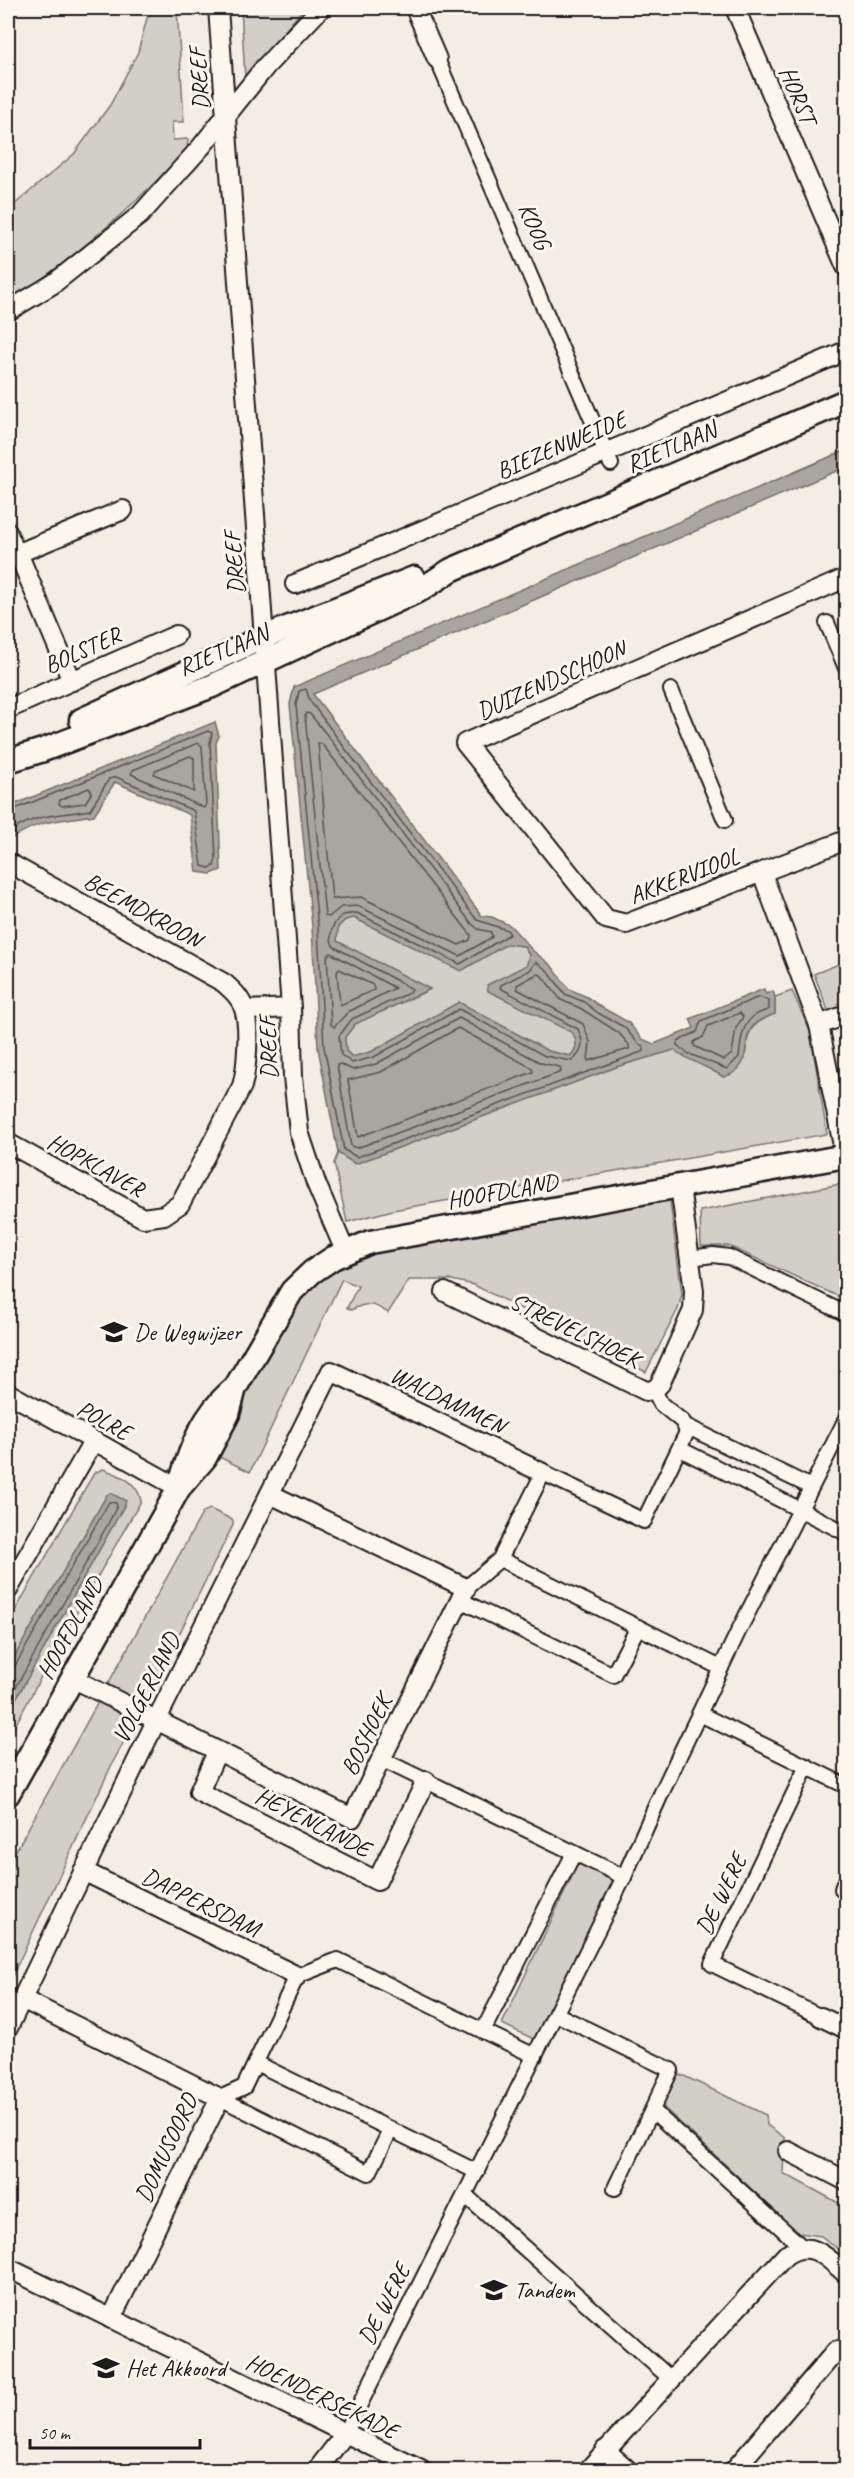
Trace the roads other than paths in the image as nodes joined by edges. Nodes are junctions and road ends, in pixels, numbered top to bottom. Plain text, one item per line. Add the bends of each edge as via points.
1 (218, 8) edge
2 (321, 8) edge
3 (415, 8) edge
4 (735, 8) edge
5 (437, 59) joint
6 (225, 119) junction
7 (846, 267) edge
8 (8, 311) edge
9 (846, 351) edge
10 (846, 401) edge
11 (608, 458) junction
12 (123, 510) dead end
13 (8, 529) edge
14 (13, 555) edge
15 (451, 570) junction
16 (846, 578) edge
17 (295, 584) dead end
18 (827, 623) dead end
19 (176, 635) dead end
20 (264, 637) junction
21 (266, 663) junction
22 (846, 668) edge
23 (72, 681) junction
24 (671, 690) dead end
25 (8, 709) edge
26 (8, 760) edge
27 (725, 820) dead end
28 (846, 840) edge
29 (8, 864) edge
30 (762, 873) junction
31 (594, 906) joint
32 (291, 1008) junction
33 (245, 1010) junction
34 (846, 1015) edge
35 (819, 1026) junction
36 (8, 1143) edge
37 (846, 1156) edge
38 (680, 1186) junction
39 (345, 1251) junction
40 (690, 1258) junction
41 (445, 1292) dead end
42 (846, 1314) edge
43 (332, 1371) joint
44 (654, 1390) junction
45 (8, 1393) edge
46 (846, 1419) edge
47 (684, 1425) junction
48 (93, 1442) junction
49 (680, 1449) junction
50 (543, 1473) junction
51 (811, 1486) junction
52 (179, 1488) junction
53 (270, 1494) junction
54 (799, 1509) junction
55 (846, 1533) edge
56 (500, 1559) junction
57 (8, 1590) edge
58 (463, 1594) junction
59 (638, 1627) junction
60 (721, 1668) junction
61 (72, 1678) junction
62 (700, 1714) junction
63 (156, 1721) junction
64 (217, 1752) junction
65 (381, 1759) junction
66 (807, 1766) junction
67 (426, 1781) junction
68 (846, 1786) edge
69 (8, 1794) edge
70 (574, 1853) junction
71 (83, 1871) junction
72 (624, 1877) junction
73 (846, 1884) edge
74 (846, 1890) edge
75 (297, 1976) junction
76 (22, 1999) junction
77 (556, 2014) junction
78 (821, 2017) joint
79 (8, 2028) edge
80 (846, 2030) edge
81 (483, 2031) junction
82 (534, 2056) junction
83 (256, 2063) junction
84 (220, 2098) junction
85 (653, 2111) junction
86 (391, 2130) junction
87 (788, 2151) dead end
88 (477, 2172) junction
89 (846, 2181) edge
90 (615, 2188) dead end
91 (465, 2195) junction
92 (802, 2247) junction
93 (8, 2268) edge
94 (846, 2274) edge
95 (111, 2319) junction
96 (836, 2351) dead end
97 (671, 2379) junction
98 (345, 2434) junction
99 (605, 2450) junction
100 (317, 2470) edge
101 (421, 2470) edge
102 (588, 2470) edge
103 (628, 2470) edge
104 (734, 2470) edge

1 - 6 street, DREEF
2 - 6 street via 266,66
3 - 5 street, KOOG
4 - 7 street, HORST
5 - 11 street, KOOG
6 - 8 street via 140,215 53,284
6 - 20 street, DREEF
9 - 11 street, BIEZENWEIDE
10 - 15 street, RIETLAAN
11 - 17 street, BIEZENWEIDE
12 - 14 street
13 - 14 street
14 - 23 street
15 - 20 street, RIETLAAN via 415,577
15 - 21 street, RIETLAAN via 422,589
16 - 31 street, DUIZENDSCHOON via 465,743
18 - 22 street
19 - 23 street, BOLSTER
20 - 21 street, DREEF
20 - 26 street, RIETLAAN via 39,740
21 - 26 street, RIETLAAN via 44,750
21 - 32 street, DREEF
23 - 25 street, BOLSTER
24 - 27 street
28 - 30 street, AKKERVIOOL
29 - 33 street, BEEMDKROON via 224,983 237,994
30 - 31 street, AKKERVIOOL via 626,924 606,919
30 - 35 street, AKKERVIOOL
32 - 33 street
32 - 39 street, DREEF via 299,1132
33 - 36 street, HOPKLAVER via 247,1070 242,1086 180,1204 164,1215 143,1218
34 - 35 street
35 - 37 street, AKKERVIOOL
37 - 38 street, HOOFDLAND
38 - 39 street, HOOFDLAND via 370,1242
38 - 40 street, STREVELSHOEK
39 - 52 street, HOOFDLAND via 312,1272 292,1291 235,1388 228,1414 205,1458
40 - 42 street via 729,1257
40 - 44 street, STREVELSHOEK via 693,1310
41 - 44 street, STREVELSHOEK via 646,1391
43 - 50 street, WALDAMMEN
43 - 53 street, VOLGERLAND
44 - 47 street via 661,1404
45 - 48 street, POLRE
46 - 51 street, DE WERE
47 - 49 street via 687,1432
47 - 51 street
48 - 52 street, POLRE
48 - 57 street
49 - 50 street via 644,1521
49 - 54 street
50 - 56 street
51 - 54 street, DE WERE
52 - 61 street, HOOFDLAND
53 - 58 street
53 - 63 street, VOLGERLAND
54 - 55 street
54 - 60 street, DE WERE
56 - 58 street
56 - 59 street
58 - 59 street via 613,1675
58 - 65 street, BOSHOEK
59 - 60 street
60 - 62 street, DE WERE
61 - 63 street, BOSHOEK
61 - 69 street, HOOFDLAND
62 - 66 street
62 - 72 street, DE WERE
63 - 64 street, BOSHOEK
63 - 71 street, VOLGERLAND
64 - 65 street, BOSHOEK via 352,1818
64 - 67 street, HEYENLANDE via 199,1792 377,1881
65 - 67 street
66 - 68 street
66 - 78 street, DE WERE via 712,1964
67 - 70 street
70 - 72 street
70 - 81 street
71 - 75 street, DAPPERSDAM
71 - 76 street, VOLGERLAND
72 - 77 street, DE WERE
73 - 74 street
75 - 81 street via 338,1960
75 - 83 street
76 - 79 street, VOLGERLAND
76 - 84 street, DOMUSOORD
77 - 82 street, DE WERE
77 - 85 street via 671,2070
78 - 80 street
81 - 82 street
82 - 88 street, DE WERE
83 - 84 street via 244,2087
83 - 86 street
84 - 86 street via 369,2173
84 - 95 street, DOMUSOORD
85 - 90 street
85 - 92 street
86 - 88 street
87 - 89 street
88 - 91 street, DE WERE
91 - 97 street
91 - 98 street, DE WERE
92 - 94 street via 822,2253
92 - 97 street via 786,2255
93 - 95 street, HOENDERSEKADE
95 - 98 street, HOENDERSEKADE
96 - 104 street
97 - 99 street
98 - 100 street
98 - 101 street, HOENDERSEKADE
99 - 102 street
99 - 103 street

